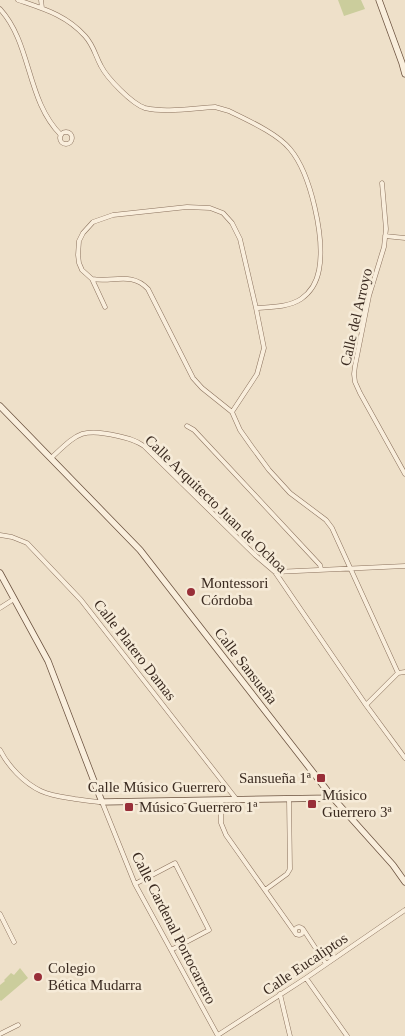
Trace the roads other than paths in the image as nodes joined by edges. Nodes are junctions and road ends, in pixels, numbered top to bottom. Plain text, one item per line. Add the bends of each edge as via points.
1 (18, 0) edge
2 (41, 0) edge
3 (379, 0) edge
4 (42, 8) junction
5 (0, 9) edge
6 (405, 74) edge
7 (61, 135) dead end
8 (382, 182) dead end
9 (385, 236) junction
10 (405, 238) edge
11 (92, 279) junction
12 (106, 307) dead end
13 (256, 308) junction
14 (0, 406) edge
15 (232, 412) junction
16 (187, 426) dead end
17 (51, 458) junction
18 (405, 474) edge
19 (0, 535) edge
20 (405, 566) edge
21 (351, 568) junction
22 (321, 569) junction
23 (275, 572) junction
24 (0, 573) edge
25 (14, 599) junction
26 (0, 608) edge
27 (398, 672) junction
28 (405, 672) edge
29 (366, 704) junction
30 (0, 750) edge
31 (405, 758) edge
32 (333, 798) junction
33 (289, 799) junction
34 (221, 800) junction
35 (237, 800) junction
36 (102, 802) junction
37 (405, 882) edge
38 (135, 884) junction
39 (265, 890) junction
40 (405, 910) edge
41 (0, 914) edge
42 (14, 942) dead end
43 (171, 950) junction
44 (326, 964) junction
45 (306, 978) junction
46 (280, 994) junction
47 (18, 1025) dead end
48 (0, 1034) edge
49 (218, 1036) edge
50 (290, 1036) edge
51 (347, 1036) edge

1 - 4 street
2 - 4 street
3 - 6 street
4 - 13 street via 68,20 84,35 104,70 138,105 157,110 215,107 229,110 272,134 291,150 300,165 315,208 320,234 319,270 315,283 301,299 280,306
5 - 7 street via 21,48 37,98 52,127
8 - 9 street, Calle del Arroyo
9 - 10 street
9 - 18 street, Calle del Arroyo via 354,374 360,393
11 - 12 street
11 - 13 street via 82,270 78,255 83,233 93,222 113,215 187,207 210,208 223,214 236,229
11 - 15 street via 128,278 143,284 194,378
13 - 15 street via 264,342 262,357 257,374
14 - 17 street, Calle Sansueña
15 - 21 street via 240,430 269,470 290,492 326,520
16 - 22 street
17 - 23 street, Calle Arquitecto Juan de Ochoa via 71,440 86,433 101,432 140,443
17 - 32 street, Calle Sansueña via 140,550
19 - 35 street, Calle Platero Damas via 27,543 81,600
20 - 21 street
21 - 22 street
21 - 27 street
22 - 23 street
23 - 29 street, Calle Arquitecto Juan de Ochoa
24 - 25 street
25 - 26 street
25 - 36 street via 48,661
27 - 28 street
27 - 29 street
29 - 31 street, Calle Arquitecto Juan de Ochoa
30 - 36 street, Calle Músico Guerrero via 18,774 39,790
32 - 33 street, Calle Músico Guerrero
32 - 37 street, Calle Sansueña
33 - 35 street, Calle Músico Guerrero
33 - 39 street via 290,869
34 - 35 street, Calle Músico Guerrero
34 - 36 street, Calle Músico Guerrero
34 - 39 street via 221,823 226,835
36 - 38 street, Calle Cardenal Portocarrero
38 - 43 street, Calle Cardenal Portocarrero
38 - 43 street via 175,863 209,930
39 - 44 street via 296,934 297,928 303,929
40 - 44 street, Calle Eucaliptos
41 - 42 street
43 - 49 street, Calle Cardenal Portocarrero
44 - 45 street, Calle Eucaliptos
45 - 46 street, Calle Eucaliptos
45 - 51 street
46 - 49 street, Calle Eucaliptos
46 - 50 street
47 - 48 street

